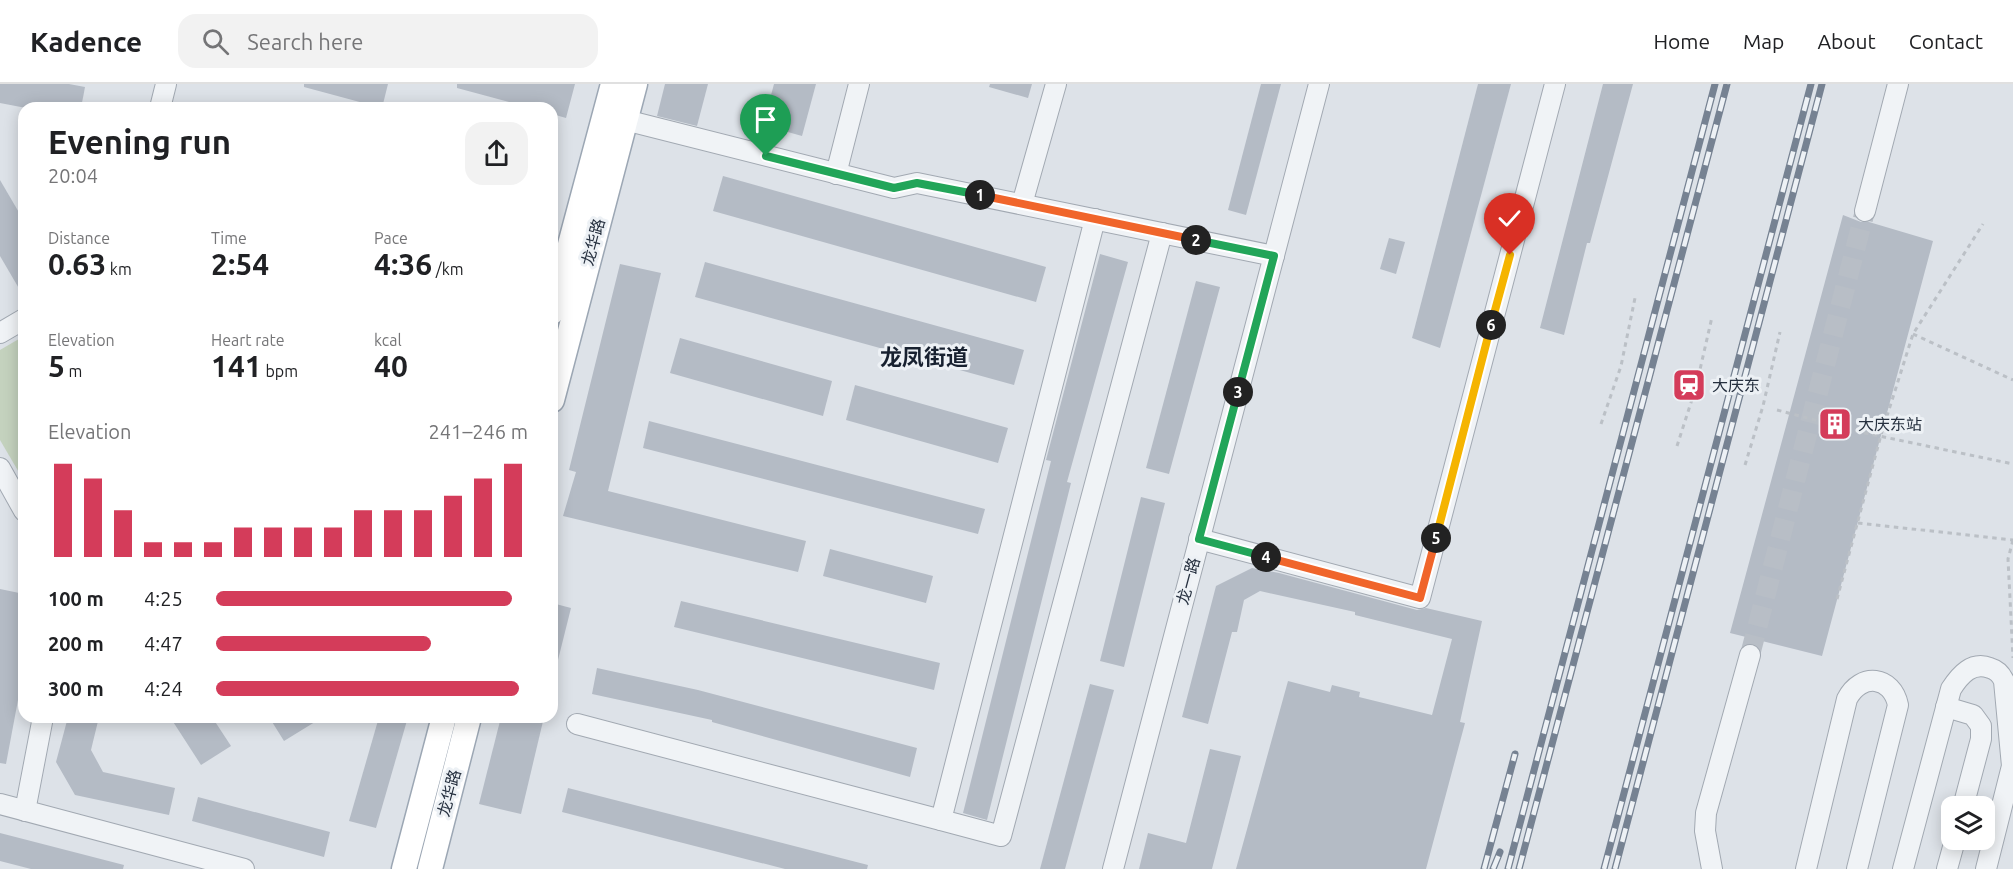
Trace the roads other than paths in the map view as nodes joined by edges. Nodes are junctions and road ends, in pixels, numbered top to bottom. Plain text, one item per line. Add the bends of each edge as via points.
1 (166, 84) edge
2 (613, 84) edge
3 (635, 84) edge
4 (859, 84) edge
5 (1056, 84) edge
6 (1319, 84) edge
7 (1554, 84) edge
8 (1898, 84) edge
9 (162, 102) edge
10 (625, 120) junction
11 (836, 174) junction
12 (1022, 204) junction
13 (1865, 211) tunnel mouth
14 (1095, 219) junction
15 (1162, 233) junction
16 (1274, 256) junction
17 (558, 290) edge
18 (18, 322) edge
19 (0, 333) edge
20 (558, 377) edge
21 (0, 468) edge
22 (18, 500) edge
23 (1199, 539) junction
24 (1750, 655) tunnel mouth
25 (1946, 707) junction
26 (42, 723) edge
27 (442, 723) edge
28 (467, 723) edge
29 (577, 724) dead end
30 (1966, 796) edge
31 (0, 804) edge
32 (25, 811) junction
33 (941, 820) junction
34 (1952, 850) edge
35 (244, 869) edge
36 (404, 869) edge
37 (430, 869) edge
38 (1113, 869) edge
39 (1712, 869) edge
40 (1806, 869) edge
41 (1857, 869) edge
42 (1903, 869) edge
43 (1947, 869) edge
44 (1986, 869) edge

1 - 9 street
2 - 17 main road
3 - 10 main road, 龙华路
4 - 11 street
5 - 12 street
6 - 16 street, 龙一路
7 - 23 street via 1420,598
8 - 13 street
10 - 11 street
10 - 20 main road, 龙华路
11 - 12 street via 894,188 917,183
12 - 14 street
14 - 15 street
14 - 33 street
15 - 16 street
15 - 33 street via 1001,836
16 - 23 street, 龙一路
18 - 19 street
21 - 22 street
23 - 38 street, 龙一路
24 - 39 street via 1706,813
25 - 30 street via 1973,716 1981,726
25 - 42 street
25 - 44 street via 1951,689 1966,671 1986,666 2002,675 2012,766
26 - 32 street
27 - 36 main road
28 - 37 main road, 龙华路
29 - 33 street
31 - 32 street
32 - 35 street
34 - 43 street
40 - 41 street via 1847,699 1862,682 1877,681 1892,689 1898,705

